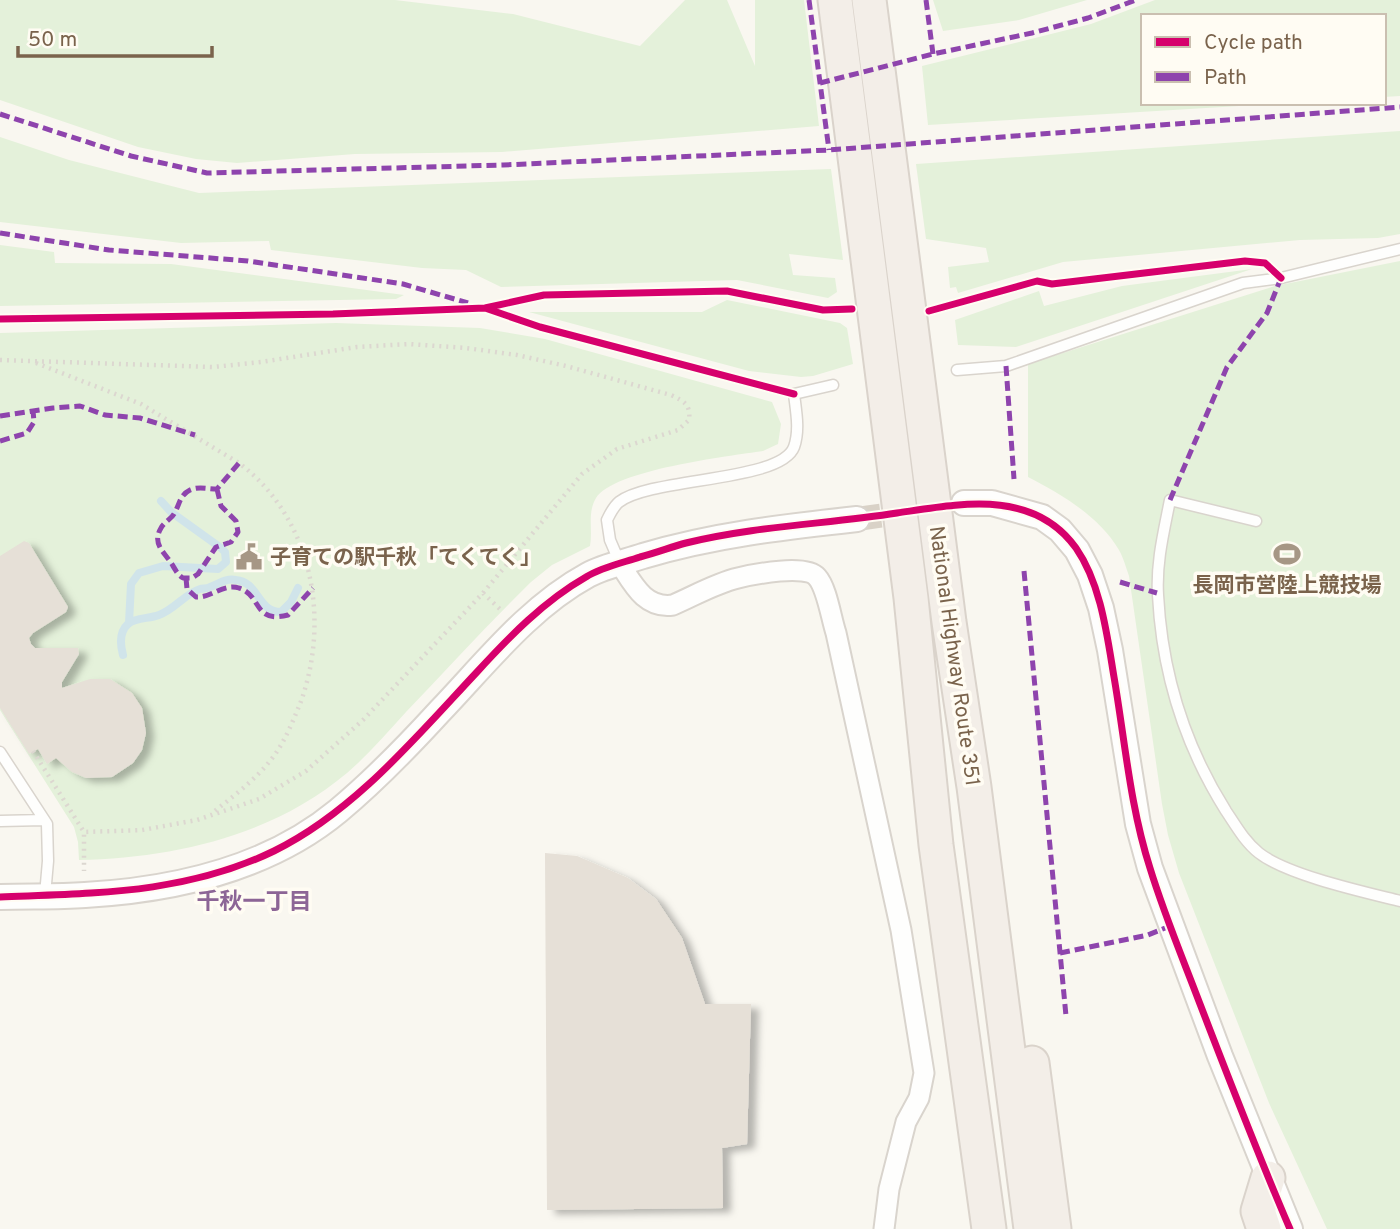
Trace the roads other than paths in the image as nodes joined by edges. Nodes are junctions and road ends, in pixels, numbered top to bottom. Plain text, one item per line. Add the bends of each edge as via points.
1 (835, 0) edge
2 (869, 0) edge
3 (1400, 249) edge
4 (957, 370) dead end
5 (833, 385) dead end
6 (964, 503) dead end
7 (857, 519) tunnel mouth
8 (1255, 521) dead end
9 (620, 564) junction
10 (0, 752) edge
11 (974, 787) junction
12 (44, 820) junction
13 (0, 821) edge
14 (45, 895) junction
15 (0, 897) edge
16 (1400, 901) edge
17 (1268, 1178) junction
18 (884, 1229) edge
19 (989, 1229) edge
20 (1031, 1229) edge
21 (1054, 1229) edge
22 (1264, 1229) edge
23 (1290, 1229) edge

1 - 19 highway, National Highway Route 351 via 911,598 936,845
2 - 11 highway, National Highway Route 351
3 - 4 lane via 1243,284 1006,366
5 - 9 lane via 794,394 797,425 793,449 784,460 620,502 607,520
6 - 17 street via 992,503 1042,517 1077,550 1090,575 1110,650 1138,824 1150,869
7 - 9 street via 713,538
8 - 16 lane via 1170,500 1158,555 1157,593 1174,699 1208,782 1241,835 1260,854 1342,887
9 - 14 street via 589,575 519,627 372,780 336,813 300,836 245,863 188,882 153,889
9 - 18 street via 650,602 662,606 736,578 770,572 807,570 822,585 901,930 924,1073 919,1098 906,1122
10 - 12 lane
11 - 20 highway, National Highway Route 351
11 - 21 highway via 1016,961
12 - 13 lane
12 - 14 lane
14 - 15 street
17 - 22 highway via 1258,1211
17 - 23 street

